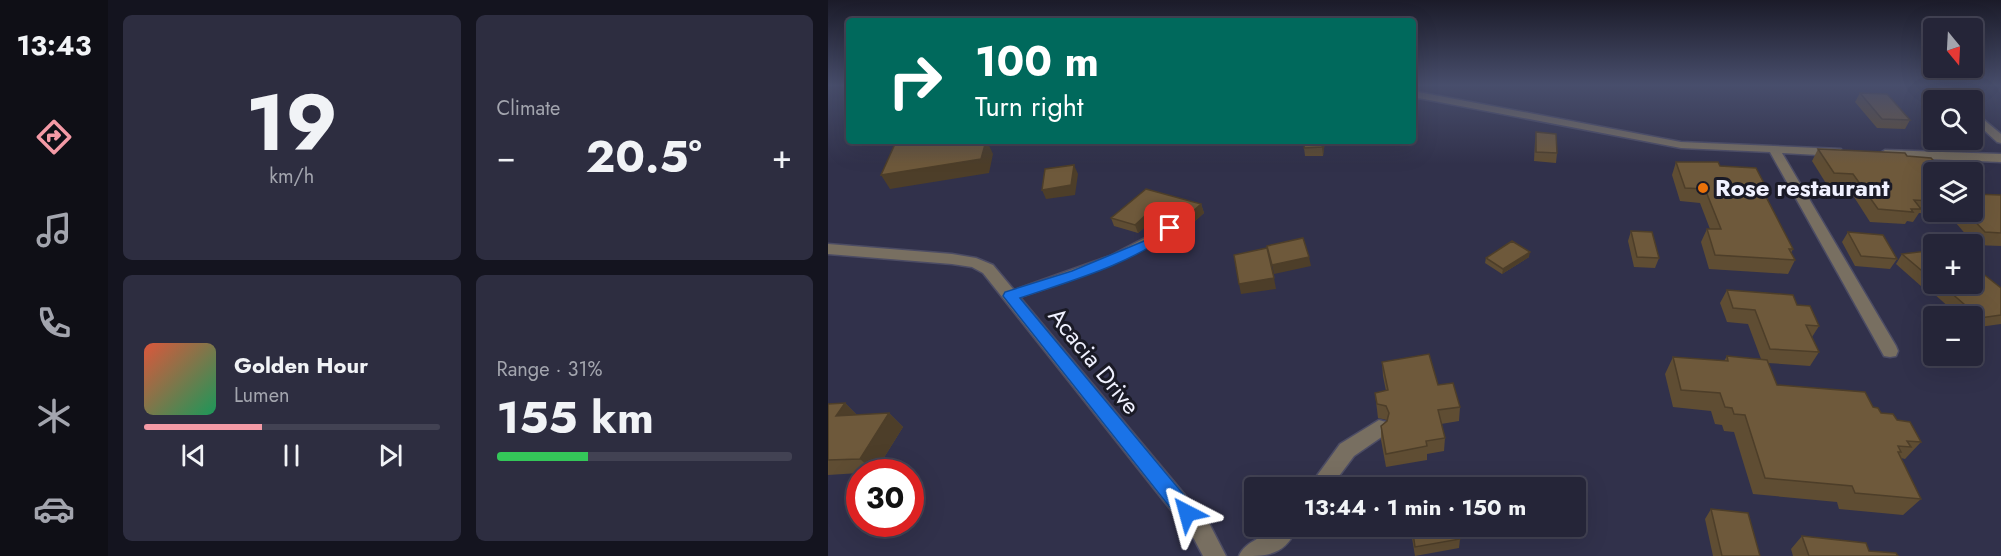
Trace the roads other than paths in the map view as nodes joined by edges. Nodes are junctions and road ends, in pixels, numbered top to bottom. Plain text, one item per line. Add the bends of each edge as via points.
1 (1509, 112) edge
2 (1983, 123) edge
3 (2001, 140) edge
4 (1774, 150) junction
5 (1845, 152) edge
6 (1869, 153) edge
7 (2001, 158) edge
8 (1170, 228) dead end
9 (828, 249) edge
10 (1010, 296) junction
11 (1890, 351) dead end
12 (1379, 428) edge
13 (1326, 477) edge
14 (1280, 537) edge
15 (1215, 556) edge
16 (1250, 556) edge

1 - 4 street via 1681,144
2 - 3 street
4 - 5 street
4 - 11 street
6 - 7 street
8 - 10 lane via 1149,244
9 - 10 street, Acacia Drive via 976,263 988,269
10 - 15 street, Acacia Drive via 1202,532
12 - 13 street via 1347,450
14 - 16 street

